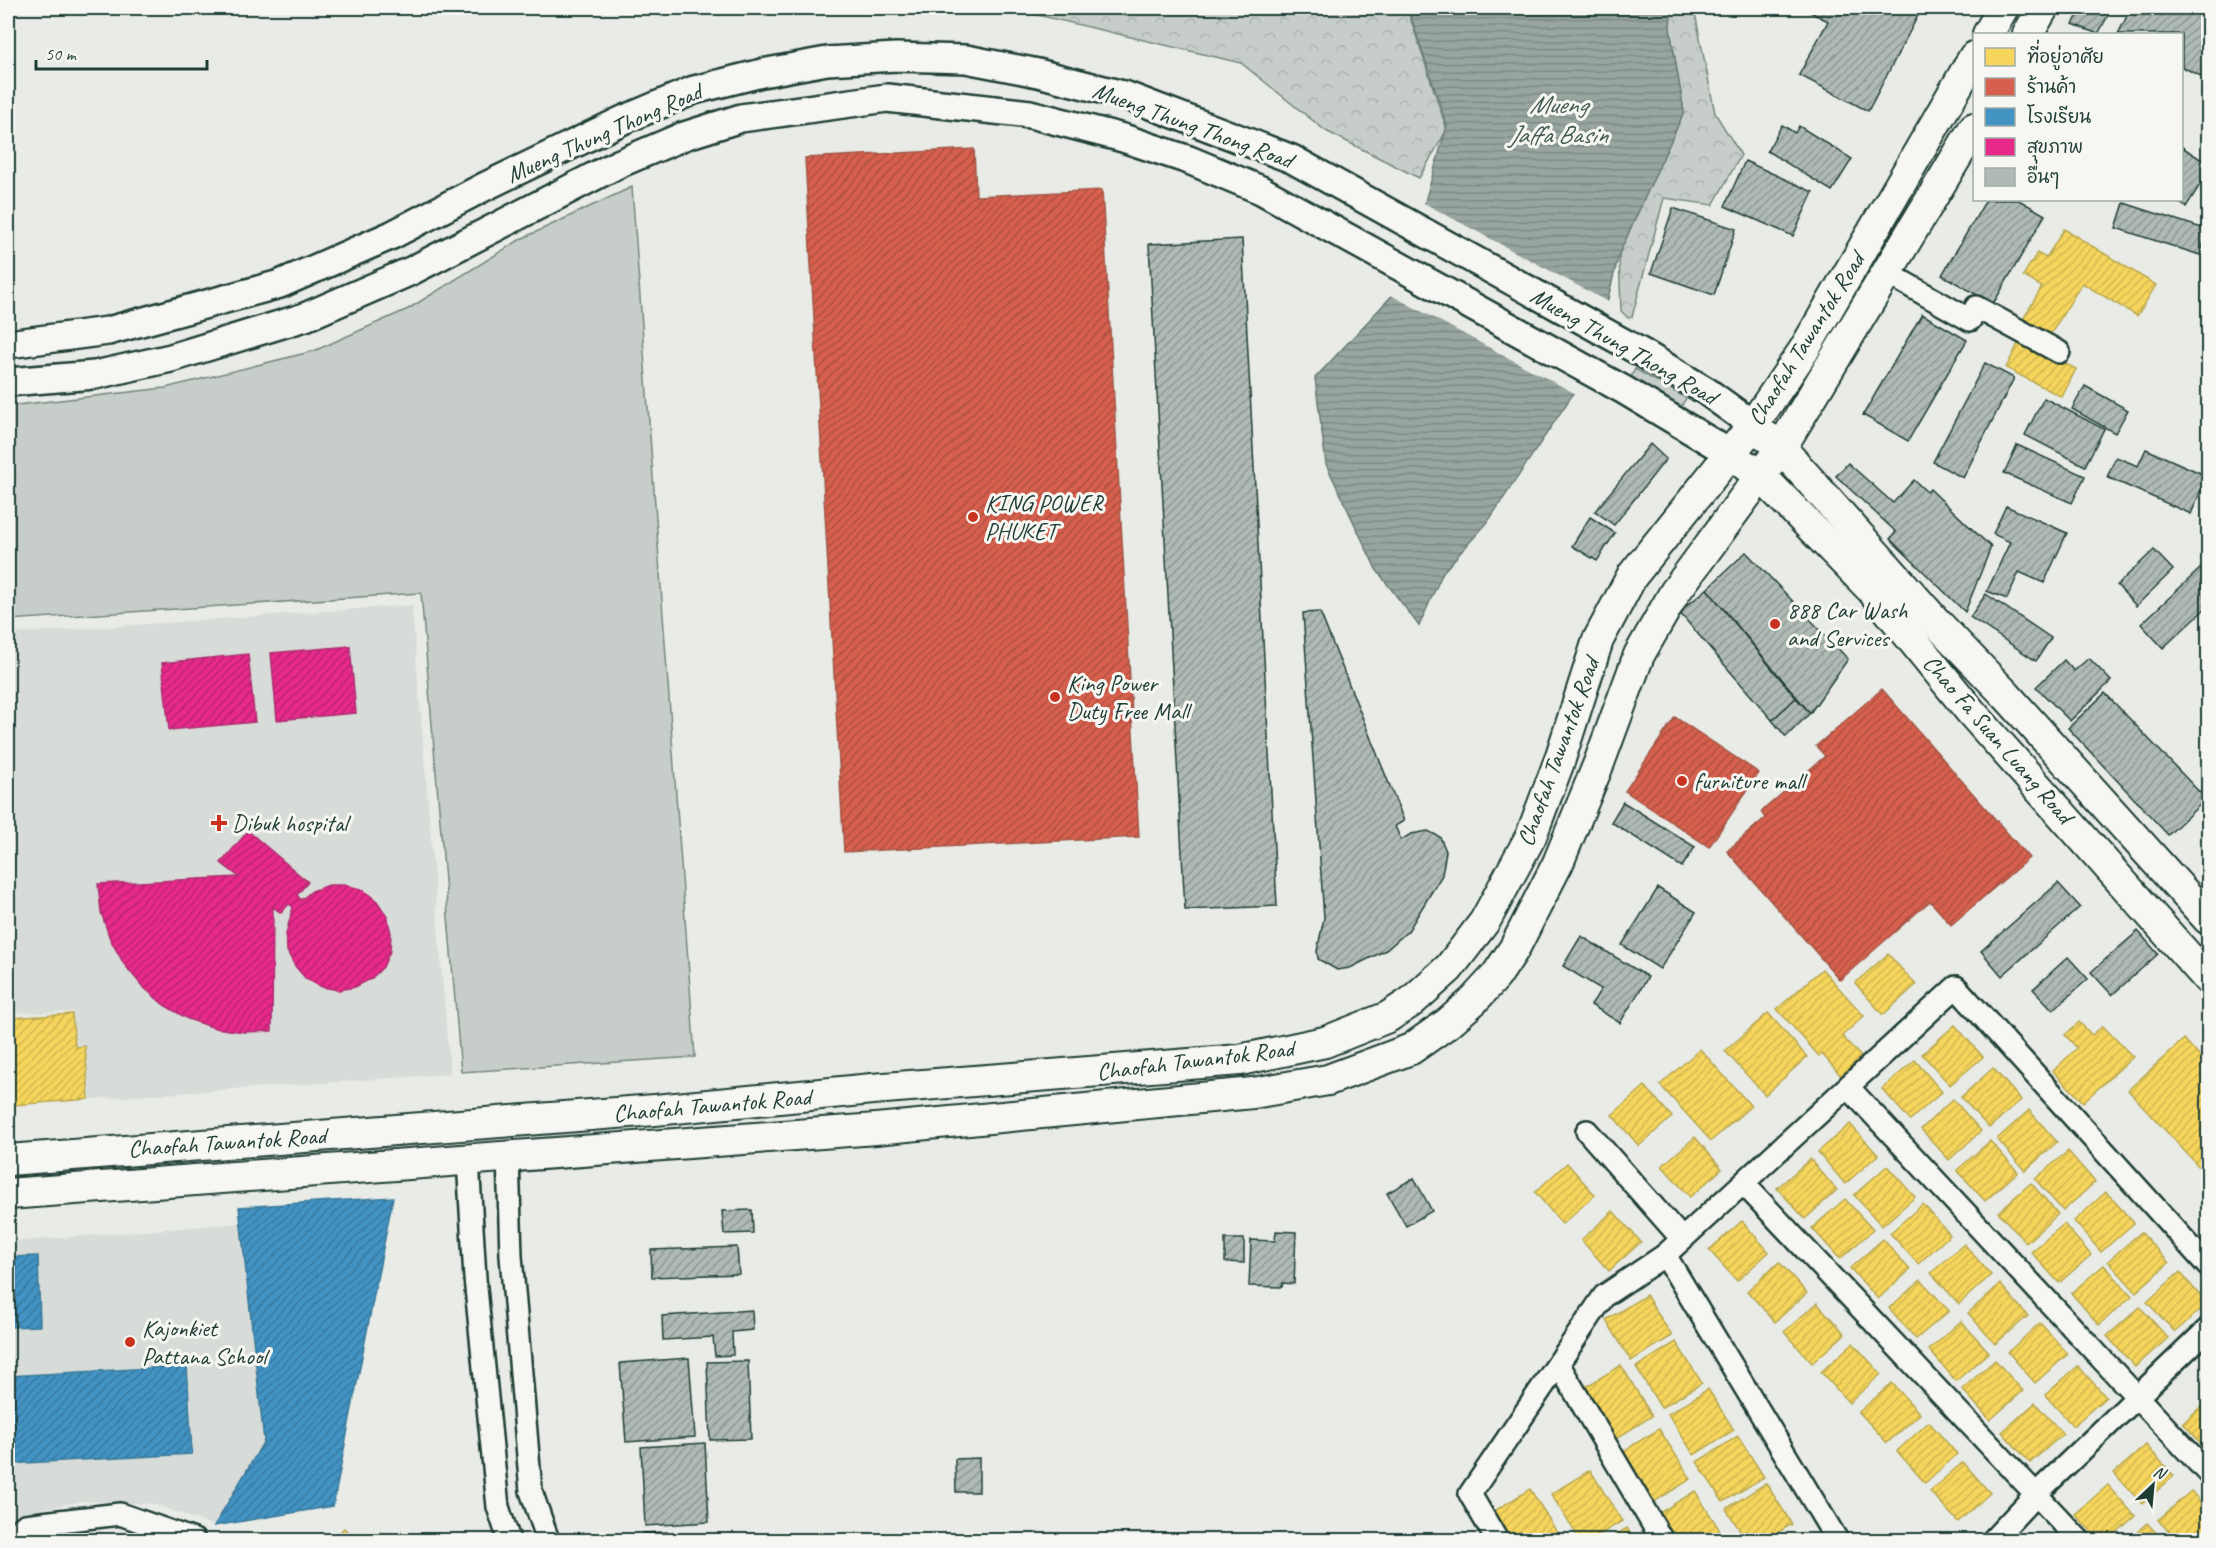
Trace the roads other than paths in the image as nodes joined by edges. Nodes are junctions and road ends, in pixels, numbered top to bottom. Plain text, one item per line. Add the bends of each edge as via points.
1 (2003, 8) edge
2 (2043, 8) edge
3 (1989, 33) edge
4 (2029, 33) edge
5 (1973, 59) edge
6 (1973, 130) edge
7 (423, 219) junction
8 (443, 255) junction
9 (1889, 274) junction
10 (8, 344) edge
11 (2059, 352) dead end
12 (8, 382) edge
13 (1753, 425) junction
14 (1781, 448) junction
15 (1731, 454) junction
16 (1761, 476) junction
17 (2208, 919) edge
18 (2208, 979) edge
19 (1848, 1088) junction
20 (1587, 1131) dead end
21 (508, 1156) junction
22 (8, 1160) edge
23 (468, 1160) junction
24 (1744, 1184) junction
25 (8, 1194) edge
26 (1682, 1239) junction
27 (1665, 1255) junction
28 (2208, 1266) edge
29 (2208, 1329) edge
30 (1559, 1365) junction
31 (2137, 1396) junction
32 (2208, 1473) edge
33 (2036, 1494) junction
34 (9, 1540) edge
35 (194, 1540) edge
36 (509, 1540) edge
37 (548, 1540) edge
38 (1497, 1540) edge
39 (1662, 1540) edge
40 (1837, 1540) edge
41 (1993, 1540) edge
42 (2079, 1540) edge

1 - 3 main road
2 - 4 main road
5 - 13 main road, Chaofah Tawantok Road via 1804,350
6 - 9 main road, Chaofah Tawantok Road
7 - 8 street
7 - 10 street, Mueng Thung Thong Road via 280,284 108,331
7 - 13 street, Mueng Thung Thong Road via 623,120 694,90 826,61 966,59 1127,96 1292,159 1644,354
8 - 12 street, Mueng Thung Thong Road via 305,317 182,355 95,375
8 - 15 street, Mueng Thung Thong Road via 618,164 684,136 741,118 887,98 1030,114 1123,138 1261,190 1624,390
9 - 11 street via 1970,320 1976,308
9 - 14 main road, Chaofah Tawantok Road
13 - 14 main road, Chao Fa Suan Luang Road
13 - 15 main road, Chaofah Tawantok Road
14 - 16 main road, Chaofah Tawantok Road
14 - 17 main road, Chao Fa Suan Luang Road
15 - 16 main road, Chao Fa Suan Luang Road
15 - 22 main road, Chaofah Tawantok Road via 1632,576 1607,621 1540,814 1485,921 1465,950 1431,984 1403,1007 1367,1027 1275,1055 1165,1067
16 - 18 main road, Chao Fa Suan Luang Road via 1872,590 1971,712
16 - 21 main road, Chaofah Tawantok Road via 1675,592 1640,655 1558,863 1514,949 1485,989 1448,1023 1396,1056 1328,1080 1294,1087 876,1129
19 - 24 street
19 - 28 street via 1956,987
19 - 31 street
20 - 26 street
21 - 23 main road, Chaofah Tawantok Road
21 - 37 street via 511,1256 531,1491
23 - 25 main road, Chaofah Tawantok Road
23 - 36 street via 474,1278 498,1507
24 - 26 street
24 - 33 street
26 - 27 street
27 - 30 street via 1605,1296
27 - 40 street
29 - 31 street
30 - 38 street via 1470,1494
30 - 39 street
31 - 32 street
31 - 33 street
33 - 41 street
33 - 42 street
34 - 35 street via 25,1525 120,1514

